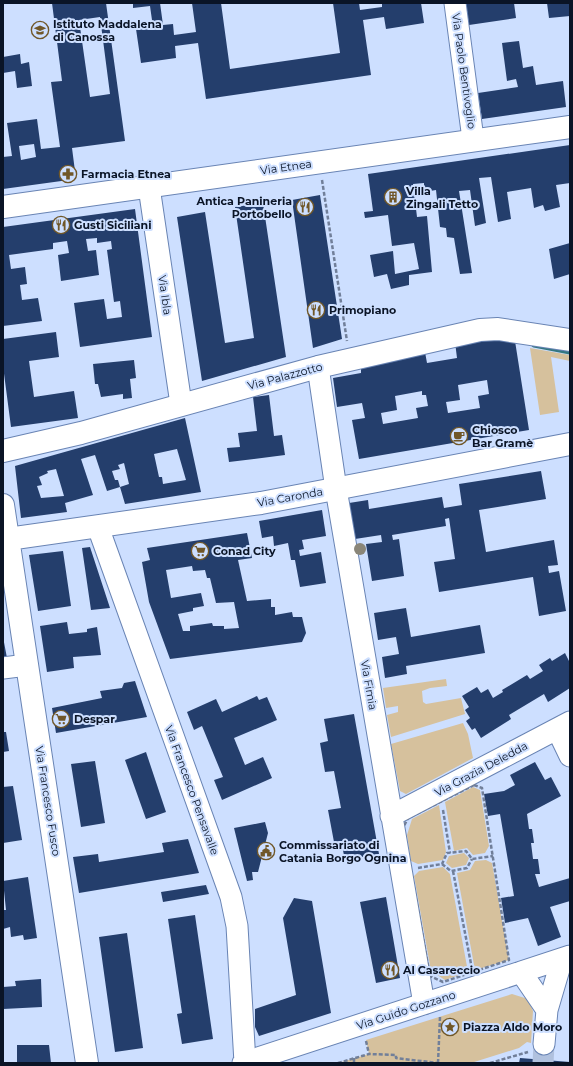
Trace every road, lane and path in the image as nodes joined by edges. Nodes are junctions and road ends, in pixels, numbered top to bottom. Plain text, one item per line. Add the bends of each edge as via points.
1 (454, 3) edge
2 (570, 127) edge
3 (473, 139) junction
4 (322, 177) dead end
5 (149, 186) junction
6 (3, 207) edge
7 (570, 340) edge
8 (348, 360) junction
9 (318, 367) junction
10 (181, 404) junction
11 (570, 444) edge
12 (3, 452) edge
13 (336, 489) junction
14 (3, 505) edge
15 (98, 527) junction
16 (5, 539) edge
17 (27, 665) junction
18 (3, 668) edge
19 (564, 726) edge
20 (570, 756) edge
21 (441, 802) junction
22 (391, 816) junction
23 (450, 853) junction
24 (493, 856) junction
25 (472, 858) junction
26 (442, 864) junction
27 (410, 869) junction
28 (453, 871) junction
29 (566, 957) edge
30 (521, 972) junction
31 (472, 973) junction
32 (547, 1010) junction
33 (428, 1011) junction
34 (447, 1014) dead end
35 (440, 1017) junction
36 (373, 1038) dead end
37 (537, 1046) joint
38 (369, 1054) junction
39 (288, 1056) edge
40 (354, 1058) junction
41 (87, 1063) edge
42 (244, 1063) edge
43 (338, 1063) edge
44 (354, 1063) edge
45 (438, 1063) edge
46 (490, 1063) edge

1 - 3 street, Via Paolo Bentivoglio
2 - 3 main road, Via Etnea
3 - 5 main road, Via Etnea
4 - 8 path
5 - 6 main road, Via Etnea
5 - 10 street, Via Ibla
7 - 8 main road, Via Palazzotto via 498,329 480,330
8 - 9 main road, Via Palazzotto
9 - 10 main road, Via Palazzotto
9 - 13 street, Via Fimia
10 - 12 main road, Via Palazzotto
11 - 13 main road, Via Caronda
13 - 15 main road, Via Caronda
13 - 22 street, Via Fimia
14 - 16 main road, Via Francesco Fusco
15 - 16 main road, Via Caronda
15 - 42 street, Via Francesco Pensavalle via 231,897 237,926
16 - 17 main road, Via Francesco Fusco
17 - 18 street
17 - 41 main road, Via Francesco Fusco
19 - 20 street
19 - 22 street, Via Grazia Deledda
21 - 23 path
21 - 24 path via 474,785 482,788
21 - 27 path via 408,818 403,828
22 - 33 street, Via Fimia
23 - 25 path via 466,850
23 - 26 path via 447,853
24 - 25 path
24 - 31 path via 509,960
25 - 28 path via 467,868
26 - 27 path
26 - 28 path
27 - 31 path via 430,976 443,982
28 - 31 path
29 - 30 street, Via Guido Gozzano
29 - 32 street
30 - 32 street
30 - 33 street, Via Guido Gozzano
32 - 37 street
33 - 35 path
33 - 39 street, Via Guido Gozzano
34 - 35 path
35 - 45 path
36 - 38 path via 366,1040
37 - 46 path via 530,1052
38 - 40 path
38 - 45 path via 396,1055 396,1058
39 - 42 street, Via Guido Gozzano
40 - 43 path
40 - 44 path

